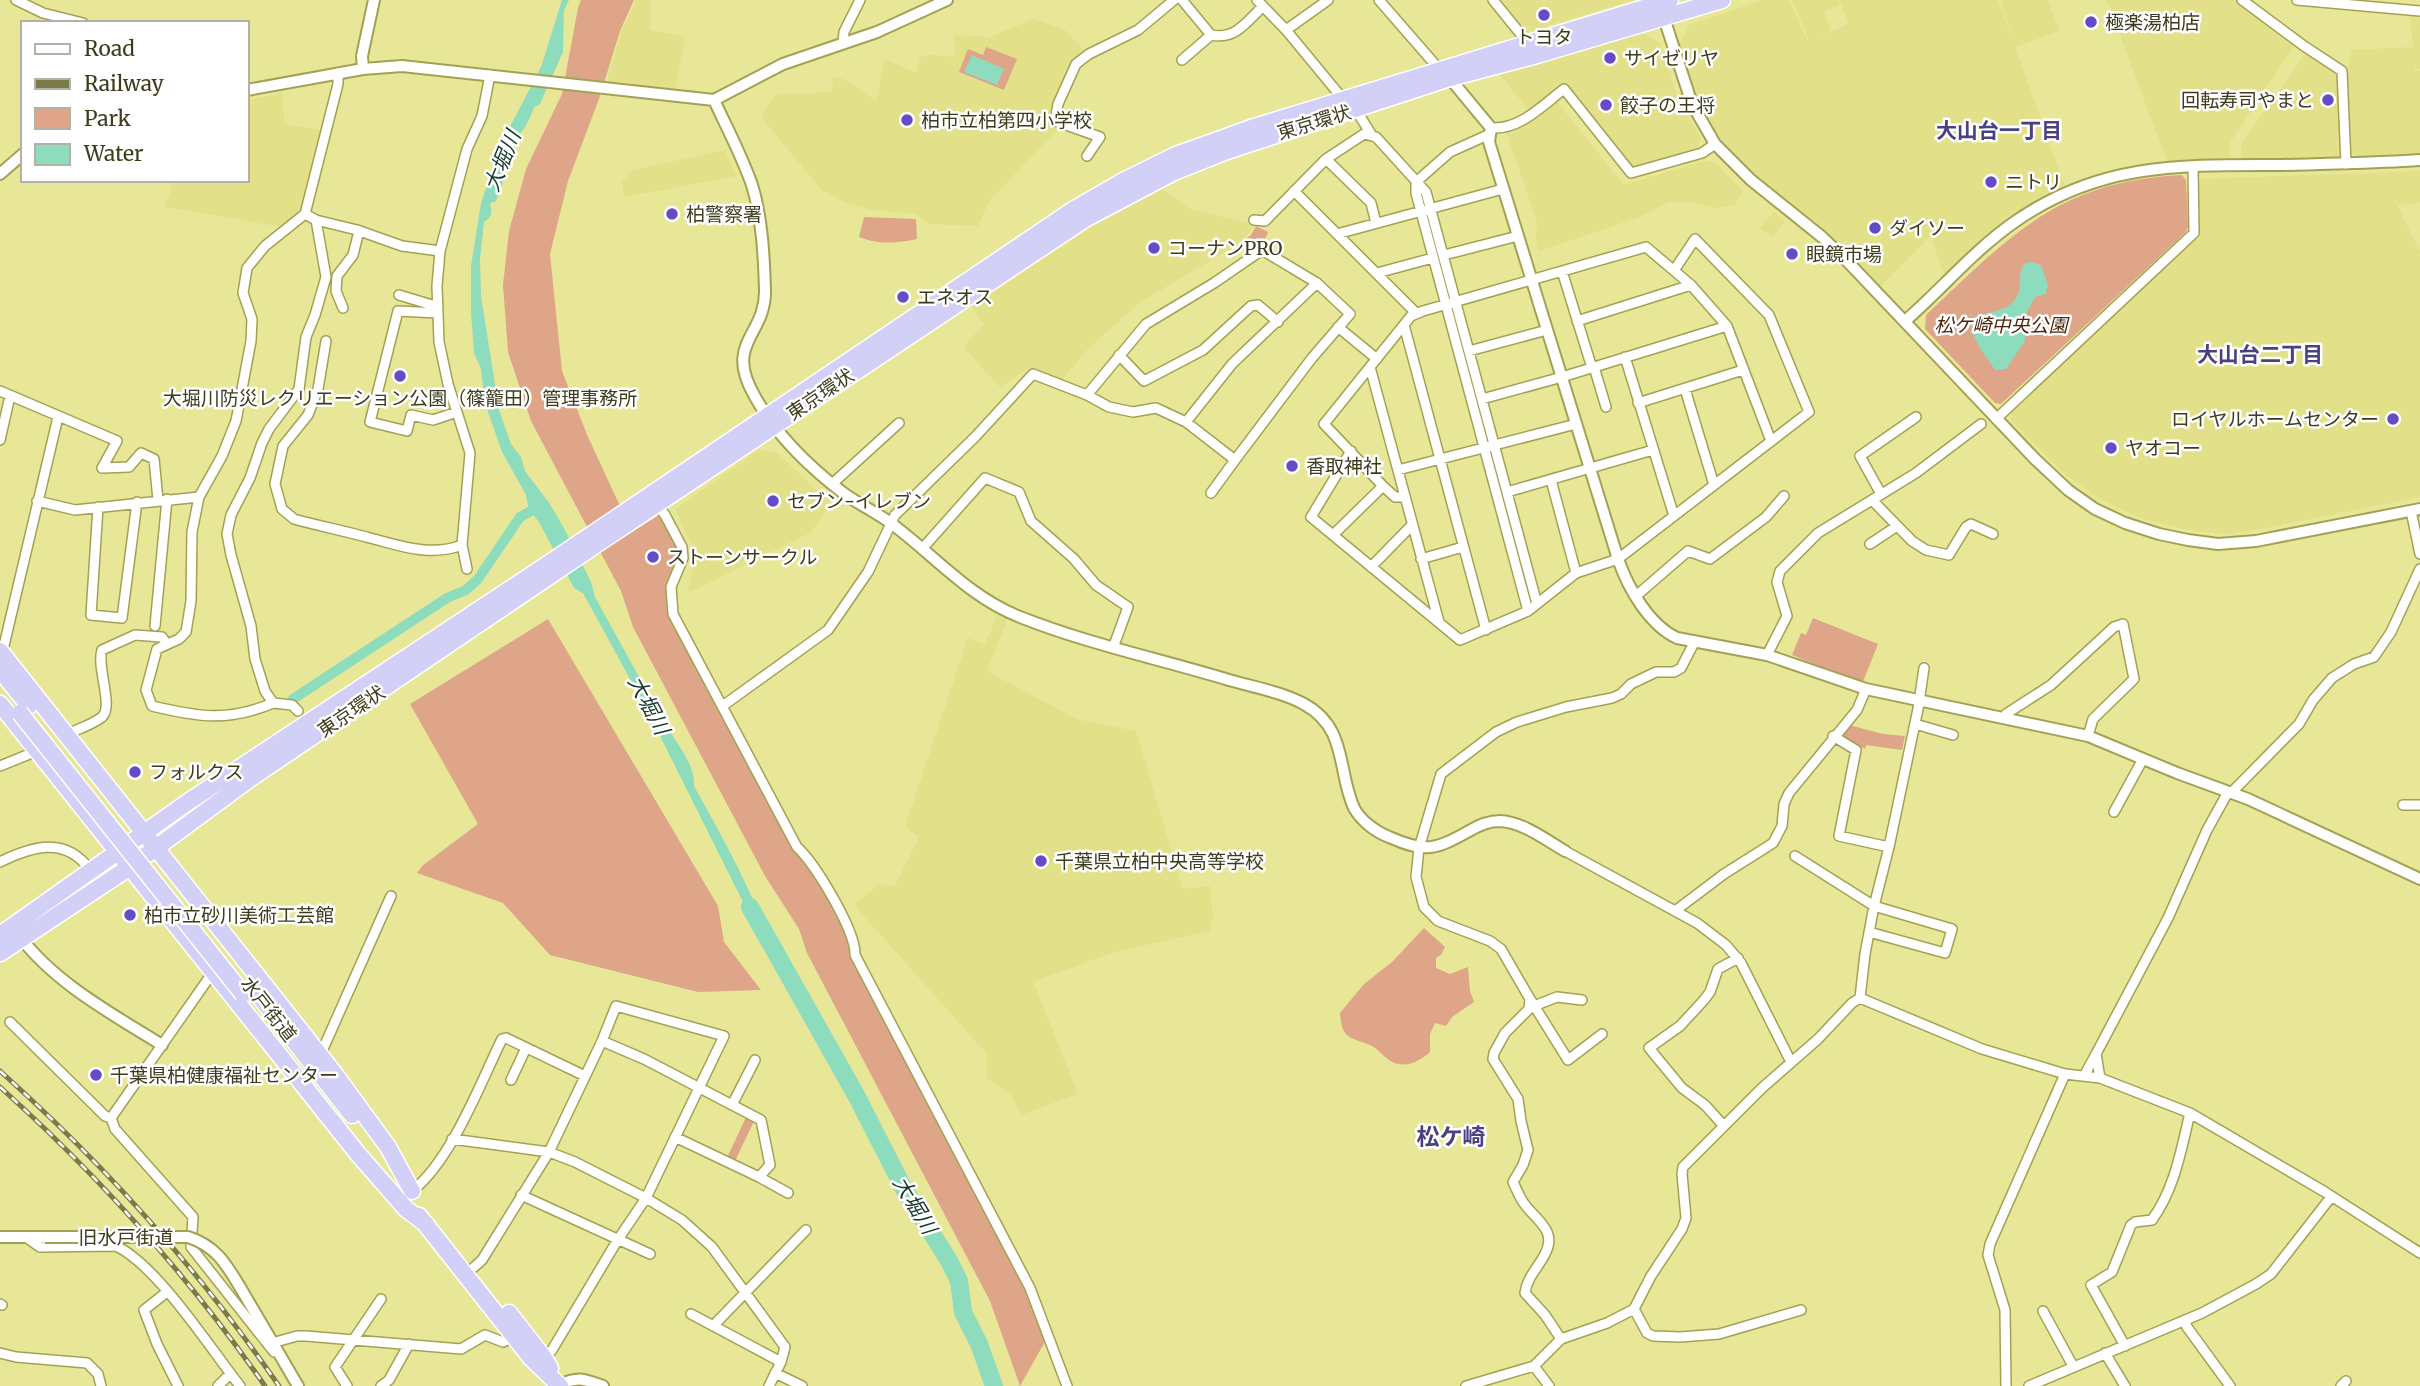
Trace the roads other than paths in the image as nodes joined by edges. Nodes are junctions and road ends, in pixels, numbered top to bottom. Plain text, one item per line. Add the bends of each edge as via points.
1 (374, 0) edge
2 (860, 0) edge
3 (947, 0) edge
4 (1174, 0) edge
5 (1182, 0) edge
6 (1326, 0) edge
7 (1379, 0) edge
8 (1493, 0) edge
9 (1670, 0) edge
10 (1722, 0) edge
11 (2242, 0) edge
12 (2297, 0) edge
13 (20, 1) edge
14 (2311, 1) edge
15 (1260, 3) edge
16 (928, 4) edge
17 (1654, 8) edge
18 (2420, 11) edge
19 (75, 21) edge
20 (1286, 30) junction
21 (1211, 35) junction
22 (843, 43) junction
23 (1525, 43) junction
24 (1182, 60) dead end
25 (363, 69) junction
26 (338, 73) junction
27 (1445, 73) junction
28 (490, 75) junction
29 (248, 90) edge
30 (715, 100) junction
31 (1351, 104) junction
32 (1490, 131) junction
33 (1371, 134) junction
34 (1715, 144) junction
35 (1087, 156) dead end
36 (21, 157) edge
37 (1326, 159) junction
38 (2420, 160) edge
39 (2346, 164) junction
40 (2193, 167) junction
41 (0, 174) edge
42 (1416, 182) junction
43 (1503, 189) junction
44 (1294, 191) junction
45 (1431, 209) junction
46 (1421, 212) junction
47 (306, 214) junction
48 (316, 220) junction
49 (1254, 220) dead end
50 (1376, 223) junction
51 (359, 231) junction
52 (1337, 234) junction
53 (1518, 236) junction
54 (440, 251) junction
55 (1444, 255) junction
56 (1433, 258) junction
57 (1675, 269) junction
58 (1562, 271) junction
59 (1377, 273) junction
60 (1532, 280) junction
61 (1317, 284) junction
62 (1691, 285) junction
63 (398, 295) dead end
64 (1456, 302) junction
65 (1446, 304) junction
66 (343, 308) dead end
67 (438, 309) junction
68 (1416, 313) junction
69 (1577, 321) junction
70 (1905, 321) junction
71 (1278, 322) junction
72 (1404, 325) junction
73 (1727, 326) junction
74 (1338, 327) junction
75 (1547, 330) junction
76 (326, 341) dead end
77 (1469, 351) junction
78 (1119, 355) junction
79 (1625, 357) junction
80 (1373, 363) junction
81 (1593, 368) junction
82 (1743, 370) junction
83 (1562, 377) junction
84 (1685, 389) junction
85 (0, 391) edge
86 (1087, 395) junction
87 (10, 396) junction
88 (1482, 399) junction
89 (1639, 402) junction
90 (1606, 407) dead end
91 (457, 412) junction
92 (58, 417) junction
93 (1916, 417) dead end
94 (1996, 419) junction
95 (769, 421) junction
96 (1186, 422) junction
97 (899, 423) dead end
98 (1576, 424) junction
99 (1981, 424) dead end
100 (0, 440) edge
101 (1771, 441) junction
102 (1494, 445) junction
103 (1484, 448) junction
104 (1653, 450) junction
105 (1351, 451) junction
106 (1440, 459) junction
107 (1235, 460) junction
108 (1590, 469) junction
109 (1398, 470) junction
110 (1551, 480) junction
111 (832, 484) junction
112 (1714, 485) junction
113 (1383, 486) junction
114 (1507, 492) junction
115 (1211, 493) dead end
116 (1784, 496) dead end
117 (198, 497) junction
118 (1405, 497) junction
119 (1876, 497) junction
120 (162, 500) junction
121 (37, 501) junction
122 (137, 502) junction
123 (657, 504) junction
124 (98, 507) junction
125 (2416, 510) edge
126 (1674, 516) junction
127 (891, 523) junction
128 (1412, 524) junction
129 (1897, 526) junction
130 (1993, 534) dead end
131 (1333, 536) junction
132 (594, 539) junction
133 (1870, 544) dead end
134 (462, 545) junction
135 (1463, 547) junction
136 (922, 549) junction
137 (2420, 554) edge
138 (1421, 559) junction
139 (1618, 559) junction
140 (1371, 567) junction
141 (467, 569) dead end
142 (2420, 569) edge
143 (1576, 573) junction
144 (543, 575) junction
145 (1636, 596) junction
146 (1537, 604) junction
147 (1528, 611) junction
148 (1439, 623) junction
149 (155, 626) dead end
150 (1486, 630) junction
151 (1695, 641) junction
152 (167, 645) junction
153 (1113, 648) junction
154 (1768, 655) junction
155 (1, 659) edge
156 (1924, 668) dead end
157 (0, 688) edge
158 (1866, 688) junction
159 (1919, 700) junction
160 (274, 703) junction
161 (0, 704) edge
162 (724, 705) junction
163 (24, 710) junction
164 (298, 711) dead end
165 (2004, 718) junction
166 (1915, 724) junction
167 (66, 735) junction
168 (1953, 735) dead end
169 (1833, 736) junction
170 (2088, 736) junction
171 (37, 751) junction
172 (2143, 759) junction
173 (0, 766) edge
174 (2230, 793) junction
175 (2403, 805) dead end
176 (2420, 805) edge
177 (2114, 813) dead end
178 (144, 833) junction
179 (1889, 847) junction
180 (155, 848) junction
181 (1419, 848) junction
182 (1566, 851) joint
183 (118, 852) junction
184 (1796, 856) dead end
185 (0, 862) edge
186 (130, 867) junction
187 (90, 870) junction
188 (2420, 879) edge
189 (391, 896) dead end
190 (1874, 905) junction
191 (1675, 911) junction
192 (1869, 932) junction
193 (11, 933) edge
194 (0, 953) edge
195 (1738, 958) junction
196 (213, 972) junction
197 (247, 991) junction
198 (1860, 998) junction
199 (1582, 1000) dead end
200 (1532, 1003) junction
201 (10, 1022) dead end
202 (1602, 1034) dead end
203 (602, 1041) junction
204 (162, 1045) junction
205 (526, 1048) junction
206 (319, 1053) junction
207 (2095, 1054) junction
208 (755, 1060) dead end
209 (1791, 1062) junction
210 (2065, 1074) junction
211 (585, 1076) junction
212 (2084, 1076) junction
213 (2100, 1078) junction
214 (511, 1080) dead end
215 (699, 1087) junction
216 (732, 1105) junction
217 (2190, 1114) junction
218 (111, 1118) junction
219 (1723, 1125) junction
220 (675, 1138) junction
221 (452, 1139) junction
222 (549, 1152) junction
223 (760, 1177) junction
224 (412, 1191) junction
225 (788, 1194) dead end
226 (521, 1195) junction
227 (2331, 1197) junction
228 (646, 1198) junction
229 (426, 1224) junction
230 (806, 1230) dead end
231 (0, 1237) edge
232 (26, 1237) junction
233 (617, 1241) junction
234 (2420, 1253) edge
235 (650, 1254) dead end
236 (473, 1268) junction
237 (167, 1292) junction
238 (746, 1293) junction
239 (381, 1299) dead end
240 (1634, 1309) junction
241 (1801, 1310) dead end
242 (2043, 1311) dead end
243 (691, 1314) dead end
244 (2185, 1320) junction
245 (713, 1326) junction
246 (513, 1337) junction
247 (1561, 1339) junction
248 (352, 1341) junction
249 (272, 1343) junction
250 (409, 1344) junction
251 (2125, 1346) junction
252 (0, 1353) edge
253 (2105, 1353) junction
254 (544, 1358) junction
255 (282, 1362) junction
256 (782, 1362) junction
257 (1534, 1366) junction
258 (2073, 1366) junction
259 (775, 1373) junction
260 (230, 1374) junction
261 (559, 1385) edge
262 (102, 1386) edge
263 (178, 1386) edge
264 (218, 1386) edge
265 (240, 1386) edge
266 (298, 1386) edge
267 (347, 1386) edge
268 (381, 1386) edge
269 (603, 1386) edge
270 (769, 1386) edge
271 (802, 1386) edge
272 (1067, 1386) edge
273 (1466, 1386) edge
274 (1549, 1386) edge
275 (2006, 1386) edge
276 (2029, 1386) edge
277 (2125, 1386) edge
278 (2231, 1386) edge

1 - 25 street
2 - 22 street
3 - 16 street
4 - 35 street via 1138,30 1076,64 1055,121 1100,136
5 - 21 street
6 - 20 street
7 - 27 street
8 - 23 street
9 - 17 highway, 東京環状
10 - 17 highway, 東京環状
11 - 39 street via 2343,71
12 - 14 street
13 - 19 street
14 - 18 street
15 - 20 street
15 - 21 street via 1236,33
16 - 22 street via 877,32
17 - 23 highway, 東京環状
17 - 27 highway, 東京環状
17 - 34 street via 1692,104
20 - 31 street
21 - 24 street
22 - 30 street via 783,64
23 - 27 highway, 東京環状
25 - 26 street
25 - 28 street via 402,66
26 - 29 street
26 - 47 street
27 - 31 highway, 東京環状
27 - 32 street
28 - 30 street
28 - 54 street via 482,116 467,149
30 - 95 street via 757,204 765,293 759,320 746,343 743,370
31 - 33 street
31 - 95 highway, 東京環状 via 1254,127 1125,180 1073,209
32 - 34 street via 1526,119 1564,89 1630,173 1702,153
32 - 42 street via 1450,152
32 - 43 street
33 - 37 street
33 - 42 street
34 - 70 street via 1751,180 1822,237
36 - 41 street
37 - 44 street
37 - 50 street via 1371,203
38 - 39 street
39 - 40 street
40 - 70 street via 2127,172 2057,196 2014,222
40 - 94 street via 2194,233
42 - 45 street via 1426,192
42 - 46 street
43 - 45 street
43 - 53 street
44 - 49 street via 1265,221
44 - 52 street
45 - 46 street
45 - 55 street
46 - 50 street
46 - 56 street
47 - 48 street
47 - 117 street via 265,246 247,268 243,293 252,319 251,341 236,421
48 - 51 street
48 - 160 street via 326,277 306,337 299,389 262,443 227,534 255,659 265,691
50 - 52 street
51 - 54 street via 402,246
51 - 66 street via 352,255 337,276 336,291
52 - 59 street
53 - 55 street
53 - 60 street
54 - 67 street
55 - 64 street
56 - 59 street
56 - 65 street
57 - 58 street via 1646,247
57 - 62 street
57 - 101 street via 1695,239 1769,315 1809,412
58 - 60 street
58 - 69 street
59 - 68 street
60 - 64 street
60 - 75 street
61 - 71 street
61 - 74 street via 1350,314
61 - 78 street via 1262,250 1146,324
62 - 69 street
62 - 73 street
63 - 67 street
64 - 65 street
64 - 77 street
65 - 68 street
65 - 103 street
67 - 91 street via 439,342
67 - 91 street via 398,311 370,422 407,431 411,415 433,419
68 - 72 street
69 - 81 street
70 - 94 street
71 - 78 street via 1258,304 1251,306 1203,350 1144,381
71 - 96 street via 1233,364
72 - 80 street
72 - 106 street
73 - 79 street
73 - 82 street
74 - 80 street
74 - 107 street
75 - 77 street
75 - 83 street
76 - 134 street via 318,389 308,415 283,446 275,484 282,509 294,519 391,545 428,551
77 - 88 street
78 - 86 street
79 - 81 street
79 - 89 street
80 - 105 street via 1324,424
80 - 109 street
81 - 83 street
81 - 90 street
82 - 84 street
82 - 101 street
83 - 88 street
83 - 98 street
84 - 89 street
84 - 112 street
85 - 87 street
86 - 96 street via 1108,407 1133,412 1156,408
86 - 127 street via 1033,374 903,505
87 - 92 street
87 - 100 street
88 - 102 street
89 - 104 street
91 - 134 street via 470,453
92 - 120 street via 117,441 102,468 129,467 141,453 154,459
92 - 121 street
93 - 119 street via 1860,456
94 - 125 street via 2068,490 2095,509 2159,534 2218,544 2256,541
95 - 111 street
95 - 123 highway, 東京環状
95 - 132 highway, 東京環状
96 - 107 street
97 - 111 street
98 - 102 street
98 - 108 street
99 - 119 street
101 - 112 street
102 - 103 street
102 - 114 street
103 - 106 street
103 - 147 street
104 - 108 street
104 - 126 street
105 - 113 street
105 - 131 street via 1311,517
106 - 109 street
106 - 135 street
107 - 115 street
108 - 110 street
108 - 139 street
109 - 118 street
110 - 114 street
110 - 143 street
111 - 127 street
112 - 126 street
113 - 118 street via 1395,497
113 - 131 street
114 - 146 street
116 - 145 street via 1766,517 1710,559 1688,551
117 - 120 street
117 - 152 street via 186,632
118 - 128 street
119 - 129 street
119 - 154 street via 1818,533 1780,571 1777,582 1787,615
120 - 122 street
120 - 149 street
121 - 124 street via 75,510
121 - 155 street
122 - 124 street
122 - 124 street via 122,618 91,615
123 - 132 highway, 東京環状
123 - 162 street via 682,547 683,558 671,587 673,614
125 - 137 street
126 - 139 street
127 - 136 street
127 - 162 street via 868,572 828,630
128 - 138 street
128 - 140 street
129 - 130 street via 1926,550 1949,555 1971,523
129 - 133 street
131 - 140 street
132 - 144 highway, 東京環状
134 - 141 street
135 - 138 street
135 - 150 street
136 - 153 street via 958,580 1013,614
136 - 153 street via 985,478 1019,492 1031,521 1096,585 1128,607
138 - 148 street
139 - 143 street
139 - 145 street
140 - 148 street
142 - 174 street via 2374,657 2332,678 2299,724
143 - 146 street
144 - 178 highway, 東京環状
144 - 180 highway, 東京環状
145 - 151 street via 1665,632
146 - 147 street
147 - 150 street
148 - 150 street via 1460,640
151 - 154 street
151 - 181 street via 1681,668 1674,672 1656,673 1612,698 1517,722 1477,746 1441,774
152 - 160 street via 157,649 153,661 146,690 152,706 206,717 260,710
152 - 167 street via 162,637 135,635 102,650 99,658 106,713
153 - 181 street via 1281,695 1311,708 1331,729 1361,817 1381,834
154 - 158 street
155 - 163 highway, 水戸街道
155 - 167 highway
156 - 159 street
157 - 163 highway, 水戸街道
158 - 159 street
158 - 169 street via 1857,710
159 - 165 street
159 - 166 street
160 - 164 street via 292,705
161 - 171 highway
162 - 272 street via 797,847 826,884 855,955 1030,1288
163 - 197 highway, 水戸街道
165 - 170 street
165 - 170 street via 2123,624 2134,680 2094,719
166 - 168 street
166 - 179 street
167 - 178 highway
169 - 179 street via 1856,750 1839,836
169 - 191 street via 1789,793 1773,843
170 - 172 street
171 - 173 street
171 - 183 highway
172 - 174 street
172 - 177 street
174 - 188 street
174 - 207 street
175 - 176 street
178 - 180 highway
178 - 183 highway, 東京環状
179 - 190 street
180 - 186 highway, 東京環状
180 - 206 highway
181 - 182 street via 1436,848 1483,823 1501,821
181 - 200 street via 1416,877 1423,907 1438,921 1500,949
182 - 191 street
183 - 186 highway
183 - 187 highway, 東京環状
184 - 190 street
185 - 187 street via 22,851 53,847 79,856
186 - 193 highway, 東京環状
186 - 196 highway
187 - 193 highway, 東京環状
189 - 206 street
190 - 192 street
190 - 192 street via 1952,929 1945,953
191 - 195 street via 1710,932
192 - 198 street
193 - 194 highway, 東京環状
193 - 204 street via 45,965
195 - 209 street
195 - 219 street via 1718,969 1710,992 1680,1026 1649,1048 1682,1088
196 - 204 street
196 - 229 highway via 358,1154 406,1209
197 - 224 highway, 水戸街道
197 - 229 highway, 水戸街道
198 - 209 street
198 - 210 street via 1982,1049
199 - 200 street via 1557,997
200 - 202 street via 1568,1060
200 - 247 street via 1505,1032 1493,1059 1518,1099 1528,1150 1513,1182 1549,1235 1545,1256 1528,1278 1525,1293
201 - 218 street
203 - 211 street
203 - 215 street
203 - 215 street via 616,1006 724,1036
204 - 218 street
205 - 211 street
205 - 214 street
205 - 221 street via 502,1039
206 - 224 highway via 388,1147
207 - 212 street
207 - 213 street
208 - 216 street
209 - 219 street
210 - 212 street
210 - 275 street via 1990,1244 1988,1255 2005,1310
211 - 222 street
212 - 213 street
213 - 217 street
215 - 216 street
215 - 220 street
216 - 223 street via 761,1120 770,1165
217 - 227 street
217 - 251 street via 2177,1168 2157,1213 2152,1220 2130,1224 2112,1272 2091,1285
218 - 255 street via 115,1129 192,1217 191,1247
219 - 240 street via 1683,1167 1686,1218
220 - 223 street
220 - 228 street
221 - 222 street
221 - 224 street
222 - 226 street
222 - 228 street
223 - 225 street
224 - 236 highway, 水戸街道
226 - 233 street
226 - 236 street
227 - 234 street
227 - 244 street via 2271,1274
228 - 233 street
228 - 238 street via 682,1220 712,1247
229 - 246 highway, 水戸街道
230 - 238 street
231 - 232 street, 旧水戸街道
232 - 237 street via 40,1247 116,1246 149,1270
232 - 249 street, 旧水戸街道, bridge via 188,1237 200,1241 217,1252
233 - 235 street
233 - 254 street
236 - 254 highway, 水戸街道
237 - 260 street
237 - 263 street via 144,1310
238 - 245 street
238 - 256 street via 785,1348
239 - 248 street
240 - 241 street via 1647,1333 1680,1337 1719,1334
240 - 247 street via 1607,1324
242 - 258 street
243 - 245 street
244 - 251 street
244 - 278 street
245 - 256 street
246 - 250 street via 503,1342 485,1335 461,1349
246 - 261 highway, 水戸街道
247 - 257 street
248 - 249 street via 297,1336
248 - 250 street
248 - 267 street via 335,1367
249 - 255 street, 旧水戸街道
250 - 268 street
251 - 253 street
252 - 262 street via 87,1363
253 - 258 street
253 - 277 street
254 - 261 highway, 水戸街道
255 - 266 street, 旧水戸街道
256 - 259 street
257 - 273 street
257 - 274 street
258 - 276 street
259 - 270 street
259 - 271 street
260 - 264 street
260 - 265 street
261 - 269 street via 579,1378

